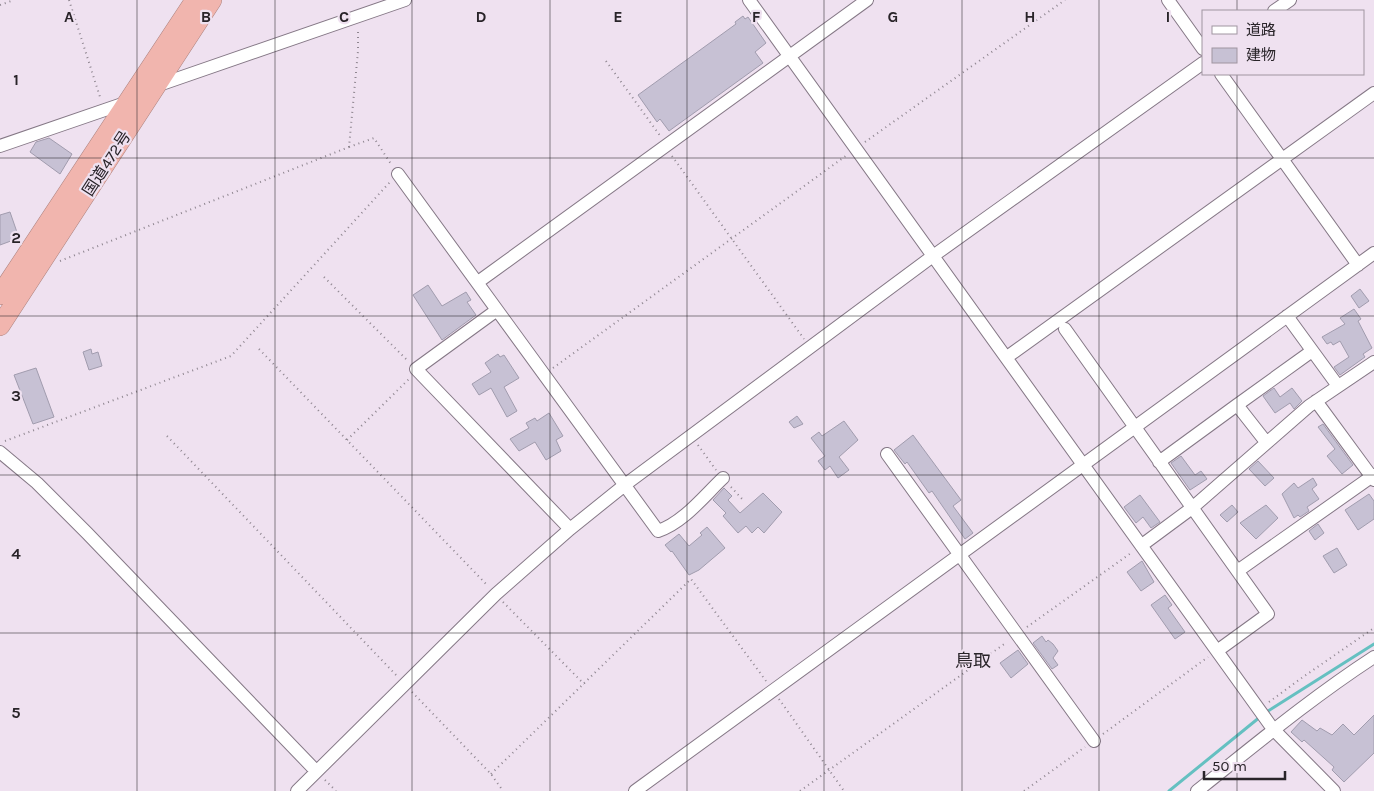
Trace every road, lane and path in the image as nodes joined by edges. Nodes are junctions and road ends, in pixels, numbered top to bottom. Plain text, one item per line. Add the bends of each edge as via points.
1 (14, 0) edge
2 (69, 0) edge
3 (195, 0) edge
4 (212, 0) edge
5 (405, 0) edge
6 (749, 0) edge
7 (867, 0) edge
8 (1065, 0) edge
9 (1168, 0) edge
10 (1290, 0) edge
11 (0, 5) edge
12 (1275, 10) edge
13 (358, 16) junction
14 (1202, 48) edge
15 (790, 56) junction
16 (606, 60) dead end
17 (1202, 64) edge
18 (1222, 75) edge
19 (156, 86) junction
20 (1374, 94) edge
21 (130, 102) junction
22 (104, 110) junction
23 (0, 146) edge
24 (666, 146) junction
25 (349, 147) junction
26 (858, 148) junction
27 (1282, 160) junction
28 (398, 174) junction
29 (732, 240) junction
30 (1374, 254) edge
31 (933, 256) junction
32 (1358, 265) junction
33 (36, 270) junction
34 (324, 277) dead end
35 (478, 282) junction
36 (0, 295) edge
37 (497, 310) junction
38 (1287, 316) junction
39 (0, 326) edge
40 (1064, 329) dead end
41 (809, 347) junction
42 (259, 349) dead end
43 (1312, 351) junction
44 (1007, 358) junction
45 (1374, 362) edge
46 (416, 370) junction
47 (545, 374) junction
48 (1338, 386) junction
49 (1316, 401) junction
50 (1237, 405) junction
51 (1134, 428) junction
52 (167, 436) dead end
53 (347, 440) junction
54 (0, 442) edge
55 (1266, 442) junction
56 (0, 452) edge
57 (887, 454) dead end
58 (1158, 462) junction
59 (1084, 466) junction
60 (1373, 477) edge
61 (723, 478) dead end
62 (626, 484) junction
63 (1192, 508) junction
64 (570, 529) junction
65 (1142, 545) junction
66 (959, 554) junction
67 (1239, 570) junction
68 (690, 579) dead end
69 (496, 594) junction
70 (1374, 628) edge
71 (1016, 635) junction
72 (1217, 651) junction
73 (1374, 657) edge
74 (405, 684) junction
75 (584, 684) junction
76 (1260, 710) junction
77 (1273, 729) junction
78 (1094, 741) junction
79 (316, 771) junction
80 (491, 774) junction
81 (297, 791) edge
82 (336, 791) edge
83 (504, 791) edge
84 (635, 791) edge
85 (800, 791) edge
86 (1024, 791) edge
87 (1197, 791) edge
88 (1334, 791) edge

1 - 11 path
2 - 22 path
3 - 21 highway, 国道472号
4 - 19 highway, 国道472号
5 - 13 street
6 - 15 street
7 - 15 street
8 - 26 path
9 - 14 street
10 - 12 street
13 - 19 street
13 - 25 path
15 - 24 street
15 - 26 street
16 - 24 path
17 - 31 street
18 - 27 street
19 - 33 highway, 国道472号
20 - 27 street
21 - 22 street
21 - 36 highway, 国道472号
22 - 23 street
24 - 29 path
24 - 35 street
25 - 28 path via 374,138
25 - 33 path
26 - 29 path
26 - 31 street
27 - 32 street
27 - 44 street
28 - 35 street
28 - 54 path via 231,356
29 - 41 path
29 - 47 path
30 - 32 street
31 - 41 street
31 - 44 street
32 - 38 street
33 - 39 highway, 国道472号
34 - 46 path
35 - 37 street
37 - 46 street
37 - 47 street
38 - 43 street
38 - 51 street
40 - 51 street
41 - 62 street
42 - 53 path
43 - 48 street
43 - 50 street
44 - 59 street
45 - 48 street
46 - 53 path
46 - 64 street
47 - 62 street
48 - 49 street
49 - 55 street
49 - 60 street
50 - 55 street
50 - 58 street
51 - 58 street
51 - 59 street
52 - 74 path
53 - 69 path
55 - 63 street
56 - 79 street via 68,514
57 - 66 street
58 - 63 street
59 - 65 street
59 - 66 street
60 - 67 street
61 - 62 street via 678,520 658,531
62 - 64 street
63 - 65 street
63 - 67 street
64 - 69 street
65 - 71 path
65 - 72 street
66 - 71 street
66 - 84 street
67 - 72 street via 1268,614
68 - 75 path
69 - 74 street
69 - 75 path
70 - 76 path via 1302,676
71 - 78 street
71 - 85 path
72 - 76 street
72 - 78 path
73 - 77 street
74 - 79 street
74 - 80 path
75 - 80 path
76 - 77 street
77 - 87 street
77 - 88 street
78 - 86 path
79 - 81 street
79 - 82 path
80 - 83 path

